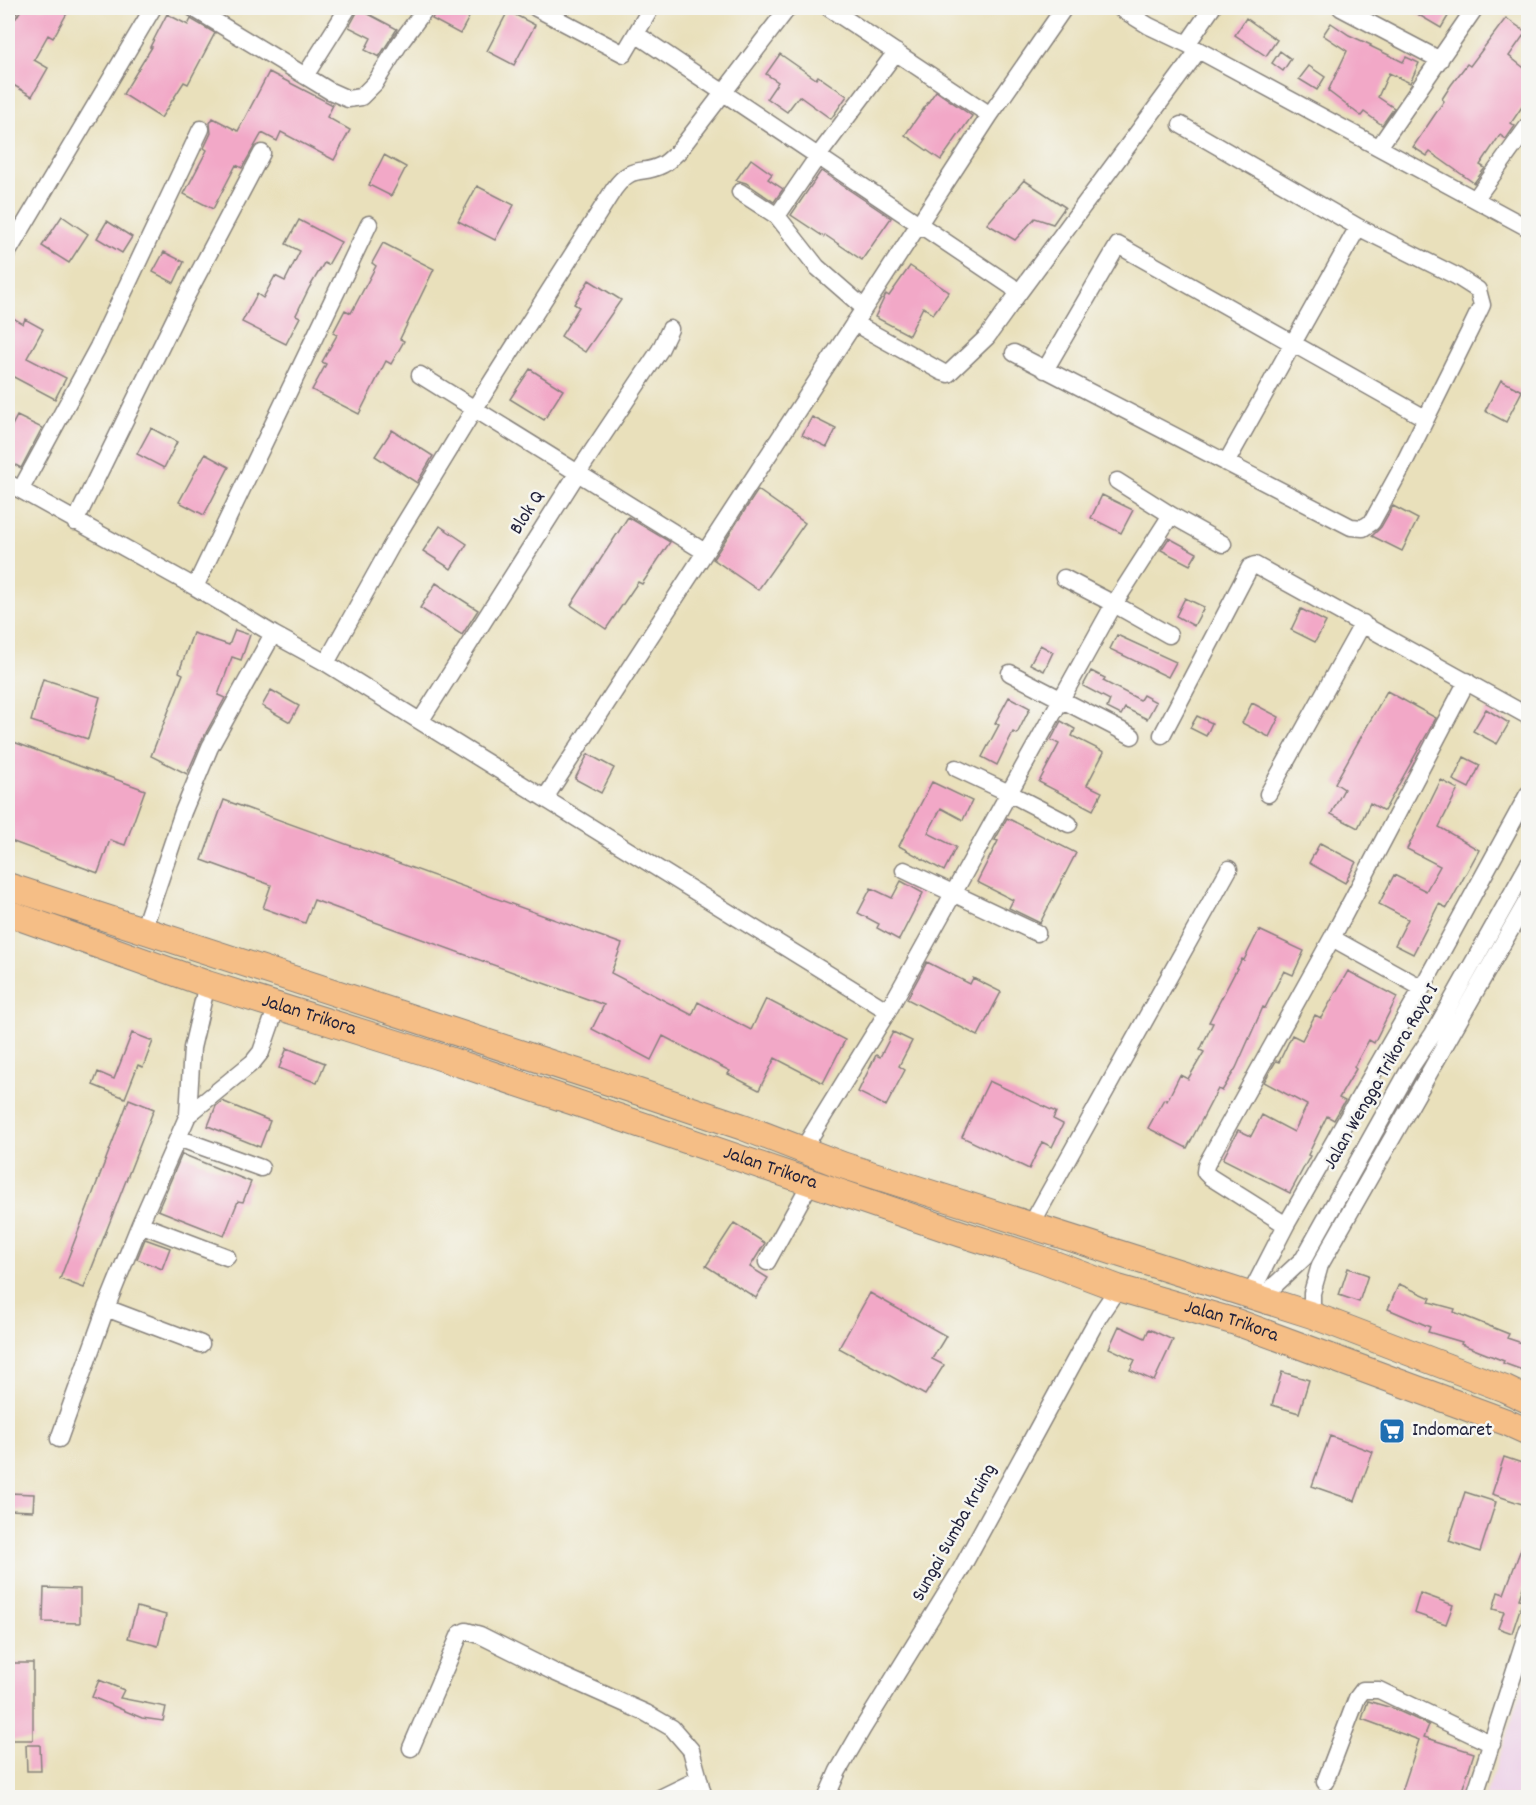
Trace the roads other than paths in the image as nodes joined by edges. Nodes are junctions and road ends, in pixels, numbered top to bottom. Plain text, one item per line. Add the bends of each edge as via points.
1 (153, 8) edge
2 (193, 8) edge
3 (348, 8) edge
4 (426, 8) edge
5 (536, 8) edge
6 (651, 8) edge
7 (788, 8) edge
8 (829, 8) edge
9 (1064, 8) edge
10 (1120, 8) edge
11 (1212, 8) edge
12 (1341, 8) edge
13 (1475, 8) edge
14 (636, 34) junction
15 (1192, 47) junction
16 (896, 52) junction
17 (1440, 60) junction
18 (305, 76) junction
19 (724, 91) junction
20 (990, 115) junction
21 (1181, 125) dead end
22 (1528, 126) edge
23 (201, 129) dead end
24 (1379, 147) junction
25 (262, 153) dead end
26 (818, 156) junction
27 (740, 192) dead end
28 (1476, 198) junction
29 (777, 216) junction
30 (369, 224) dead end
31 (919, 224) junction
32 (1358, 227) junction
33 (1528, 228) edge
34 (8, 252) edge
35 (1018, 294) junction
36 (864, 308) junction
37 (854, 323) junction
38 (670, 329) dead end
39 (1292, 344) junction
40 (1014, 353) dead end
41 (1045, 370) junction
42 (420, 375) dead end
43 (475, 408) junction
44 (1425, 418) junction
45 (1226, 462) junction
46 (577, 474) junction
47 (1117, 481) dead end
48 (14, 486) edge
49 (1171, 515) junction
50 (75, 522) junction
51 (1223, 544) dead end
52 (705, 552) junction
53 (1064, 578) dead end
54 (195, 587) junction
55 (1114, 603) junction
56 (1363, 623) junction
57 (273, 634) junction
58 (1170, 636) dead end
59 (326, 663) junction
60 (1010, 673) dead end
61 (1467, 681) junction
62 (1061, 700) junction
63 (1528, 716) edge
64 (421, 720) junction
65 (1162, 735) dead end
66 (1132, 736) dead end
67 (956, 768) dead end
68 (1009, 793) junction
69 (1268, 794) dead end
70 (1528, 794) edge
71 (545, 798) junction
72 (1069, 824) dead end
73 (1528, 866) edge
74 (904, 870) dead end
75 (1229, 870) dead end
76 (8, 886) edge
77 (953, 894) junction
78 (1528, 899) edge
79 (8, 913) edge
80 (143, 930) junction
81 (1037, 933) dead end
82 (1332, 938) junction
83 (207, 984) junction
84 (321, 987) junction
85 (1422, 988) junction
86 (277, 1006) junction
87 (382, 1009) junction
88 (888, 1011) junction
89 (315, 1018) junction
90 (380, 1038) junction
91 (188, 1115) junction
92 (178, 1138) junction
93 (803, 1149) junction
94 (261, 1168) dead end
95 (811, 1182) junction
96 (140, 1224) junction
97 (1031, 1224) junction
98 (1286, 1225) junction
99 (227, 1257) dead end
100 (1304, 1258) junction
101 (767, 1262) dead end
102 (1320, 1265) junction
103 (1118, 1288) junction
104 (1255, 1297) junction
105 (106, 1308) junction
106 (1312, 1315) junction
107 (201, 1344) dead end
108 (1528, 1400) edge
109 (1528, 1432) edge
110 (59, 1439) dead end
111 (1528, 1629) edge
112 (1492, 1743) junction
113 (411, 1748) dead end
114 (699, 1779) junction
115 (1324, 1782) dead end
116 (660, 1797) edge
117 (704, 1797) edge
118 (826, 1797) edge
119 (1474, 1797) edge

1 - 34 street
2 - 18 street
3 - 18 street
4 - 18 street via 375,83 361,97 348,99
5 - 14 street via 624,54
6 - 14 street
7 - 19 street
8 - 16 street
9 - 20 street
10 - 15 street
11 - 15 street
12 - 17 street
13 - 17 street
14 - 19 street
15 - 24 street
15 - 35 street
16 - 20 street
16 - 26 street
17 - 24 street
19 - 26 street
19 - 43 street via 678,152 662,165 627,175 614,189
20 - 31 street
21 - 32 street
22 - 28 street
23 - 48 street via 98,347
24 - 28 street
25 - 50 street via 180,308
26 - 29 street
26 - 31 street
27 - 29 street
28 - 33 street
29 - 36 street via 817,267
30 - 54 street
31 - 35 street
31 - 36 street
32 - 39 street
32 - 44 street via 1478,290 1482,304
35 - 37 street via 987,337 948,374
36 - 37 street
37 - 52 street
38 - 46 street, Blok Q
39 - 41 street via 1118,245
39 - 44 street
39 - 45 street
40 - 41 street
41 - 45 street
42 - 43 street
43 - 46 street
43 - 59 street
44 - 45 street via 1401,469 1371,522 1363,528 1351,527
46 - 52 street
46 - 64 street, Blok Q
47 - 49 street
48 - 50 street
49 - 51 street
49 - 55 street
50 - 54 street
52 - 71 street
53 - 55 street
54 - 57 street
55 - 58 street
55 - 62 street
56 - 61 street
56 - 65 street via 1255,565 1250,567
56 - 69 street
57 - 59 street
57 - 80 street via 210,747 183,812
59 - 64 street
60 - 62 street
61 - 63 street
61 - 82 street
62 - 66 street
62 - 68 street
64 - 71 street
67 - 68 street
68 - 72 street
68 - 77 street
70 - 85 street
71 - 88 street
73 - 100 street, Jalan Wengga Trikora Raya I
74 - 77 street
75 - 97 street
76 - 80 main road, Jalan Trikora
77 - 81 street
77 - 88 street
78 - 102 street, Jalan Wengga Trikora Raya I
79 - 83 main road, Jalan Trikora
80 - 84 main road, Jalan Trikora
82 - 85 street
82 - 98 street via 1205,1172
83 - 86 main road, Jalan Trikora
83 - 91 street via 192,1048
84 - 87 main road, Jalan Trikora
84 - 89 main road via 323,1005
85 - 98 street
86 - 89 main road, Jalan Trikora
86 - 91 street via 261,1052 253,1062
87 - 90 main road via 374,1024
87 - 93 main road, Jalan Trikora
88 - 93 street
89 - 90 main road, Jalan Trikora
90 - 95 main road, Jalan Trikora
91 - 92 street
92 - 94 street
92 - 96 street
93 - 97 main road, Jalan Trikora
95 - 101 street
95 - 103 main road, Jalan Trikora
96 - 99 street
96 - 105 street
97 - 104 main road, Jalan Trikora
98 - 104 street
100 - 102 street
100 - 104 street, Jalan Wengga Trikora Raya I
102 - 106 street, Jalan Wengga Trikora Raya I via 1312,1293
103 - 109 main road, Jalan Trikora via 1236,1322
103 - 118 street, Sungai Sumba Kruing via 955,1580 858,1737
104 - 106 main road, Jalan Trikora
105 - 107 street
105 - 110 street
106 - 108 main road, Jalan Trikora
111 - 112 street
112 - 115 street via 1379,1690 1364,1690 1357,1698
112 - 119 street
113 - 114 street via 460,1634 466,1631 672,1728 691,1749
114 - 116 street
114 - 117 street

